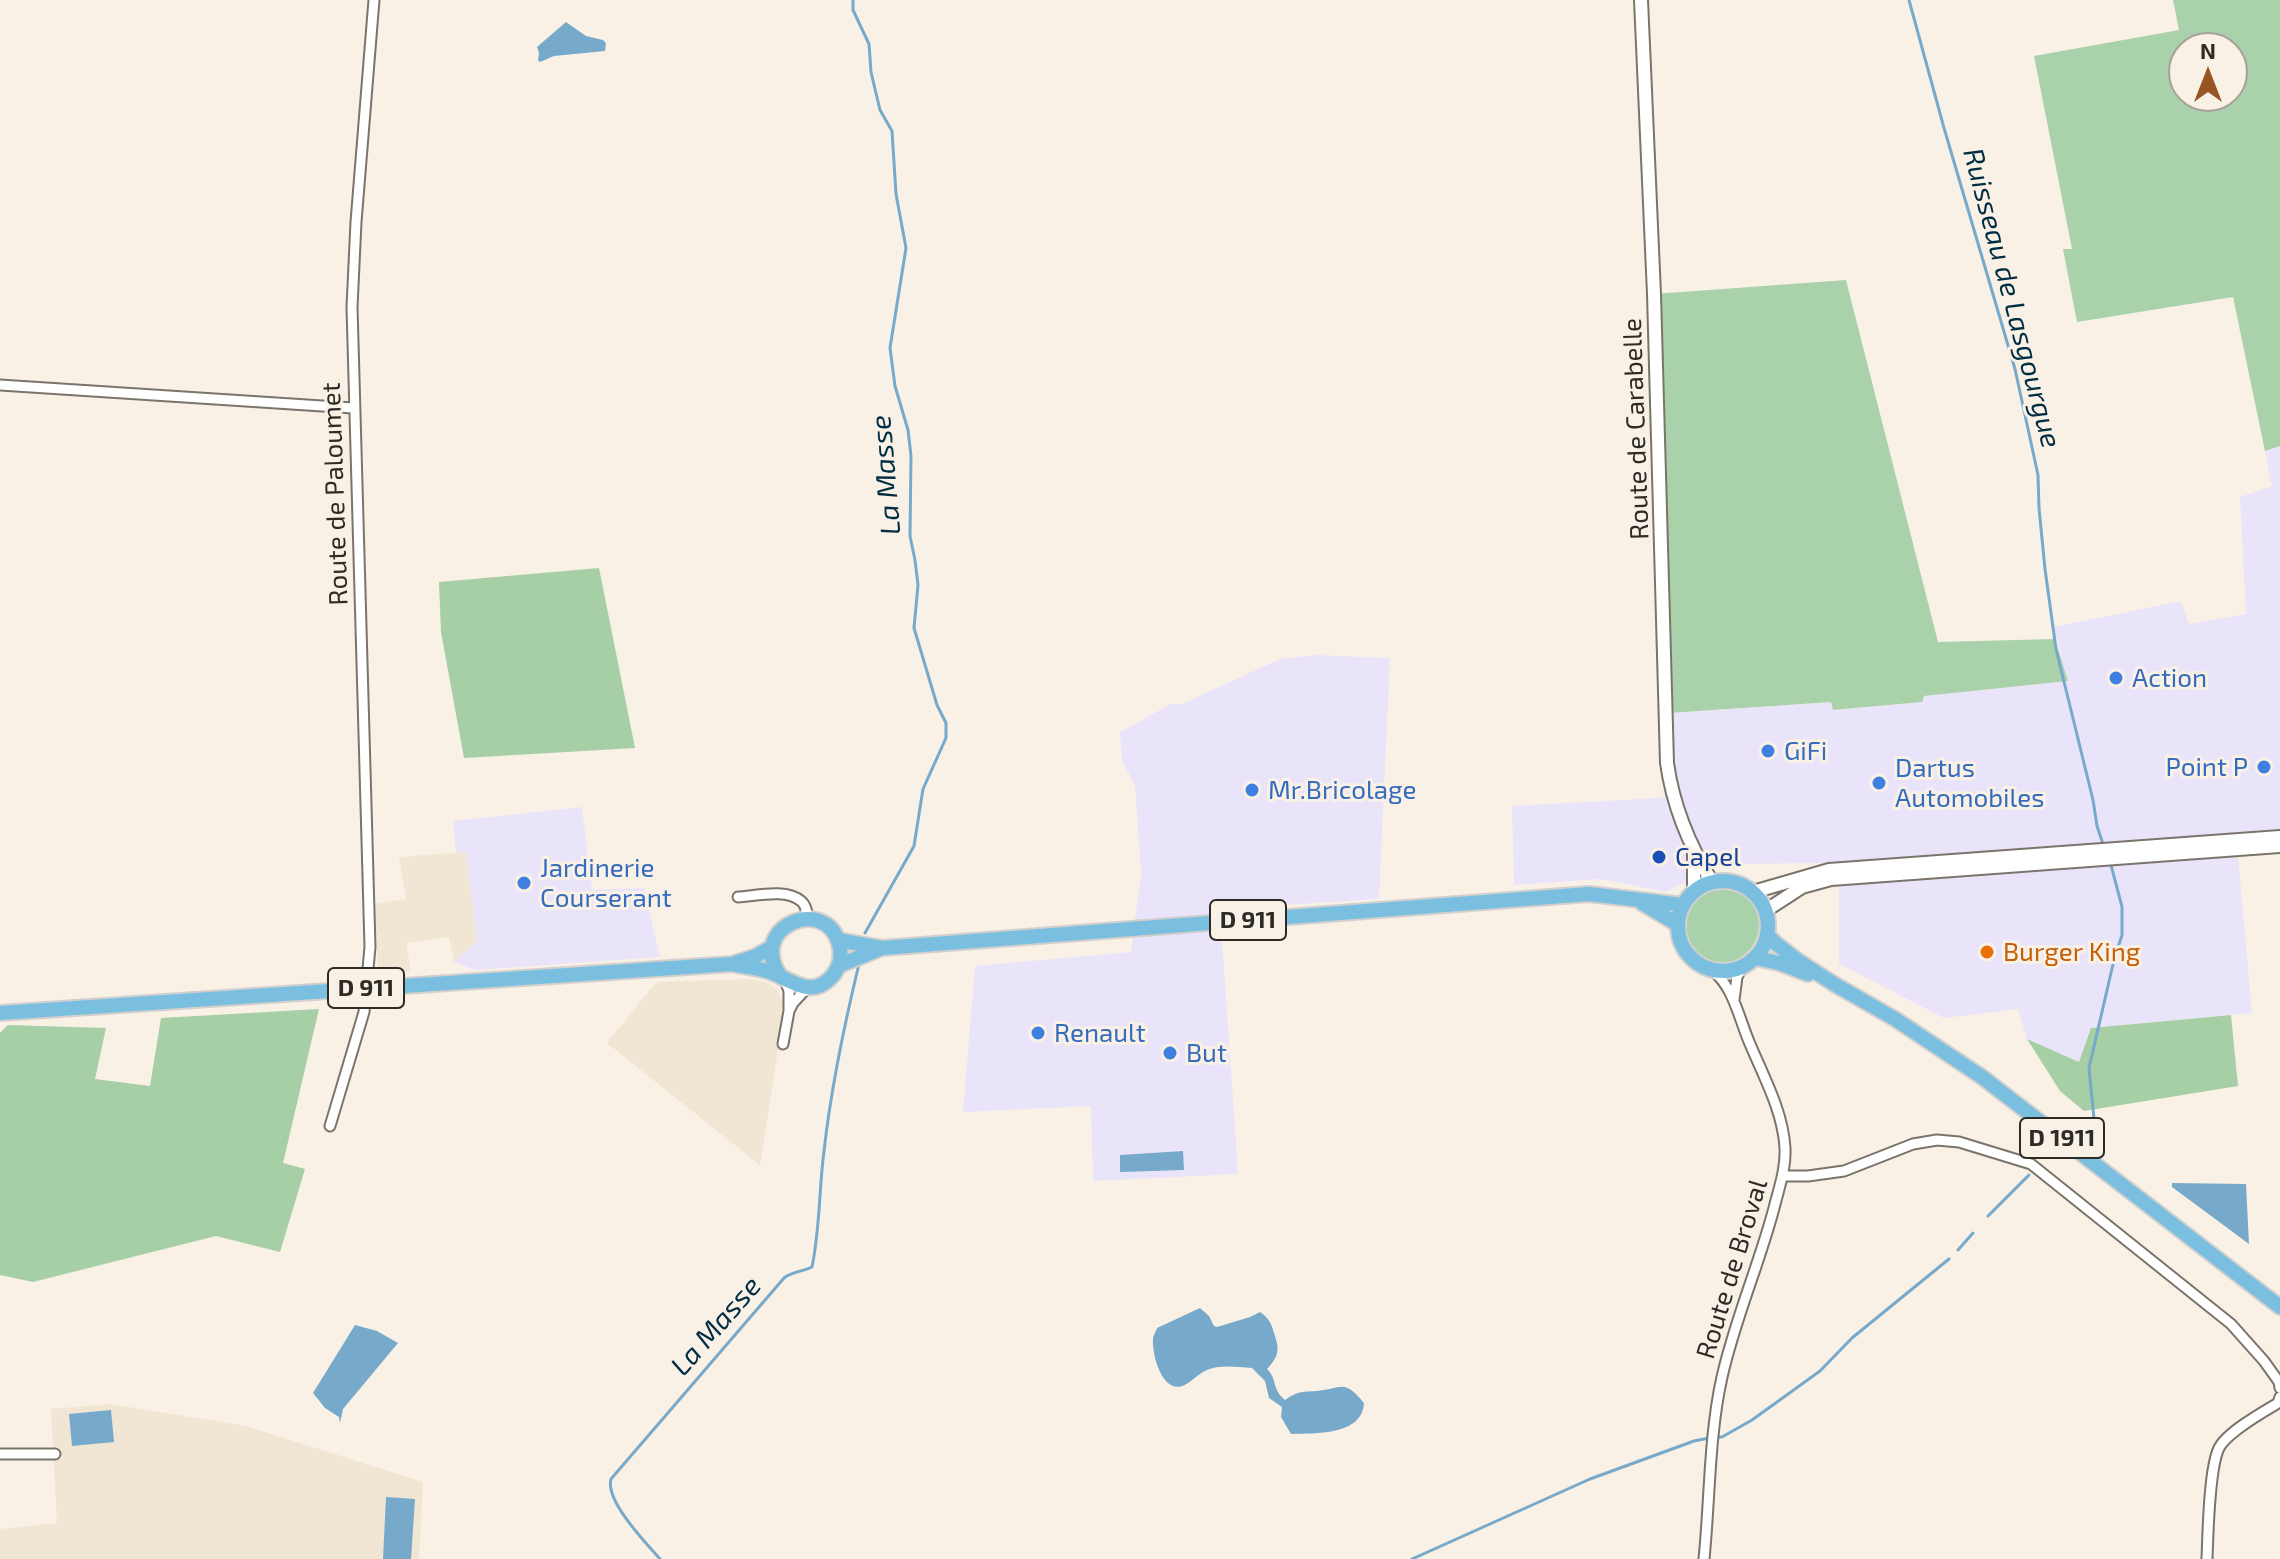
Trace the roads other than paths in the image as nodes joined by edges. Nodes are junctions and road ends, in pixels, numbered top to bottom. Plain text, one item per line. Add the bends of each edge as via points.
1 (374, 0) edge
2 (1641, 0) edge
3 (0, 385) edge
4 (353, 408) junction
5 (2280, 837) edge
6 (2280, 846) edge
7 (1694, 852) junction
8 (1712, 882) junction
9 (1694, 892) junction
10 (1753, 892) junction
11 (738, 897) dead end
12 (1635, 899) junction
13 (1683, 905) junction
14 (1765, 911) junction
15 (808, 919) junction
16 (1677, 924) junction
17 (1767, 934) junction
18 (838, 940) junction
19 (772, 947) junction
20 (882, 948) junction
21 (1755, 958) junction
22 (732, 964) junction
23 (838, 966) junction
24 (1742, 967) junction
25 (1712, 970) junction
26 (783, 978) junction
27 (1834, 984) junction
28 (808, 987) junction
29 (368, 988) junction
30 (1734, 1000) junction
31 (789, 1011) junction
32 (0, 1013) edge
33 (783, 1044) dead end
34 (330, 1126) dead end
35 (1783, 1176) junction
36 (2280, 1307) edge
37 (2280, 1388) edge
38 (2280, 1397) edge
39 (0, 1454) edge
40 (55, 1454) dead end
41 (1704, 1559) edge
42 (2207, 1559) edge

1 - 4 street, Route de Paloumet via 353,279
2 - 7 main road, Route de Carabelle via 1667,763 1677,810
3 - 4 street
4 - 29 street, Route de Paloumet
5 - 10 main road via 1829,870
6 - 14 main road via 1831,879 1802,887
7 - 8 main road, Route de Carabelle
7 - 9 main road, Route de Carabelle
8 - 9 main road
8 - 10 main road via 1727,881
9 - 13 main road
10 - 14 main road
11 - 15 street via 785,894 800,900
12 - 13 main road, D 911
12 - 16 main road, D 911
12 - 20 main road, D 911 via 1589,894
13 - 16 main road
14 - 17 main road
15 - 18 main road via 826,925
15 - 19 main road via 788,924
16 - 25 main road via 1686,953
17 - 21 main road
17 - 27 main road, D 1911
18 - 20 main road, D 911
18 - 23 main road
19 - 22 main road, D 911
19 - 26 main road
20 - 23 main road, D 911
21 - 24 main road
21 - 27 main road, D 1911
22 - 26 main road, D 911
22 - 29 main road, D 911
23 - 28 main road via 826,981
24 - 25 main road
24 - 30 street
25 - 30 street, Route de Broval
26 - 28 main road
26 - 31 street
27 - 36 main road, D 1911 via 1968,1067
28 - 31 street
29 - 32 main road, D 911
29 - 34 street, Route de Paloumet
30 - 35 street, Route de Broval via 1783,1128
31 - 33 street
35 - 37 street via 1844,1171 1937,1140 2031,1164 2231,1324
35 - 41 street, Route de Broval via 1722,1375 1713,1423
38 - 42 street via 2219,1447
39 - 40 street

